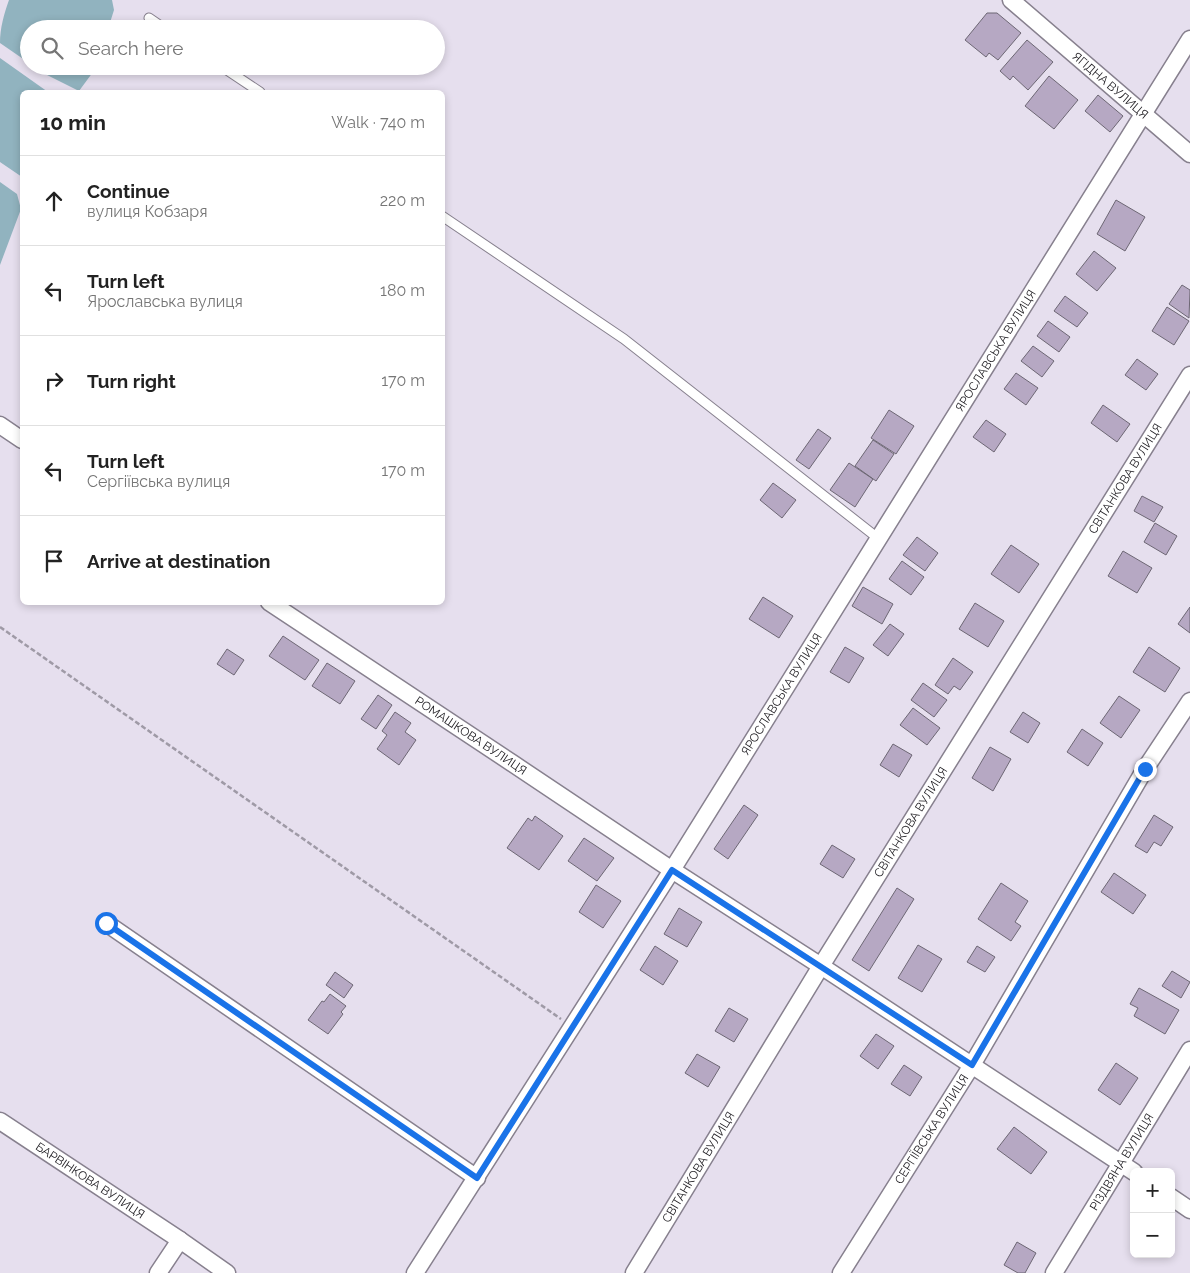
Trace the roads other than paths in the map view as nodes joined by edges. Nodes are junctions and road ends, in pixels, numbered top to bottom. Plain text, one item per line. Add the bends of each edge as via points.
1 (1011, 0) edge
2 (149, 18) dead end
3 (152, 20) edge
4 (1190, 40) edge
5 (234, 75) edge
6 (257, 90) edge
7 (1143, 113) junction
8 (1190, 154) edge
9 (445, 218) edge
10 (1190, 375) edge
11 (0, 425) edge
12 (20, 439) edge
13 (879, 538) junction
14 (274, 605) edge
15 (1190, 701) edge
16 (672, 870) junction
17 (106, 923) dead end
18 (821, 966) junction
19 (1190, 1050) edge
20 (972, 1065) junction
21 (0, 1121) edge
22 (1127, 1168) edge
23 (477, 1178) junction
24 (1175, 1200) edge
25 (1190, 1210) edge
26 (180, 1240) junction
27 (158, 1273) edge
28 (227, 1273) edge
29 (415, 1273) edge
30 (634, 1273) edge
31 (841, 1273) edge
32 (1054, 1273) edge

1 - 7 street, ЯГІДНА ВУЛИЦЯ
2 - 3 lane
4 - 7 street, ЯГІДНА ВУЛИЦЯ
5 - 6 lane
7 - 8 street
7 - 13 street, ЯРОСЛАВСЬКА ВУЛИЦЯ
9 - 13 lane via 624,339
10 - 18 street, СВІТАНКОВА ВУЛИЦЯ
11 - 12 street
13 - 16 street, ЯРОСЛАВСЬКА ВУЛИЦЯ
14 - 16 street, РОМАШКОВА ВУЛИЦЯ
15 - 20 street, СЕРГІЇВСЬКА ВУЛИЦЯ via 1145,769
16 - 18 street, РОМАШКОВА ВУЛИЦЯ
16 - 23 street, ЯРОСЛАВСЬКА ВУЛИЦЯ
17 - 23 street
18 - 20 street, РОМАШКОВА ВУЛИЦЯ
18 - 30 street, СВІТАНКОВА ВУЛИЦЯ
19 - 22 street, РІЗДВЯНА ВУЛИЦЯ
20 - 22 street, РОМАШКОВА ВУЛИЦЯ
20 - 31 street, СЕРГІЇВСЬКА ВУЛИЦЯ
21 - 26 street, БАРВІНКОВА ВУЛИЦЯ
22 - 32 street, РІЗДВЯНА ВУЛИЦЯ
23 - 29 street, ЯРОСЛАВСЬКА ВУЛИЦЯ
24 - 25 street
26 - 27 street
26 - 28 street, БАРВІНКОВА ВУЛИЦЯ

